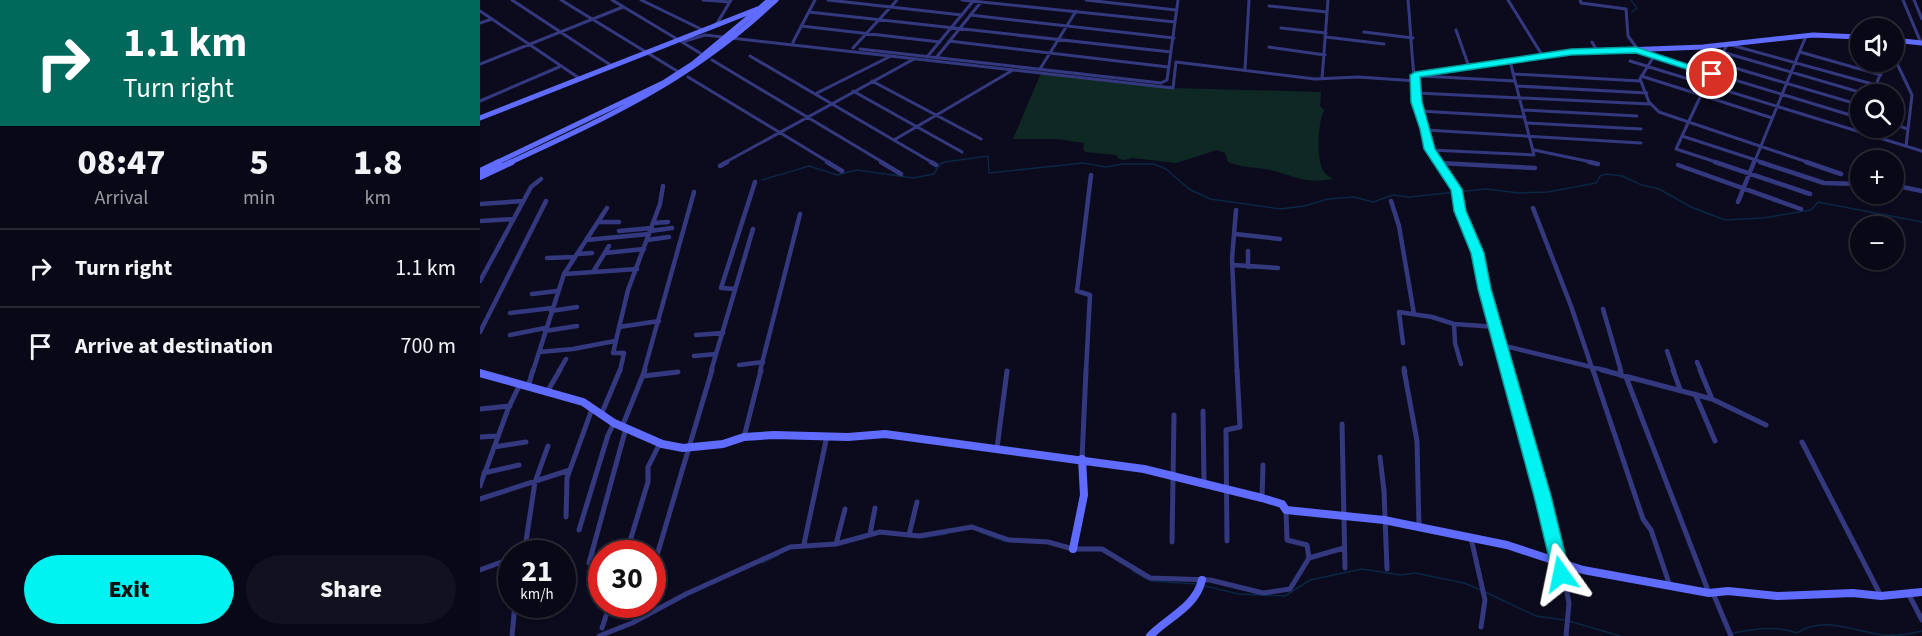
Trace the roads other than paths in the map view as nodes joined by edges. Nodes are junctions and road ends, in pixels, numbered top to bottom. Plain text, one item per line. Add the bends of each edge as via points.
1 (512, 0) edge
2 (561, 0) edge
3 (612, 0) edge
4 (641, 0) edge
5 (703, 0) edge
6 (769, 0) edge
7 (776, 0) edge
8 (815, 0) edge
9 (828, 0) edge
10 (897, 0) edge
11 (962, 0) edge
12 (1013, 0) edge
13 (1086, 0) edge
14 (1178, 0) edge
15 (1249, 0) edge
16 (1328, 0) edge
17 (1408, 0) edge
18 (1508, 0) edge
19 (1580, 0) edge
20 (1903, 0) edge
21 (1914, 0) edge
22 (730, 1) edge
23 (974, 1) edge
24 (982, 1) edge
25 (1096, 1) edge
26 (1009, 5) junction
27 (622, 6) junction
28 (1269, 6) dead end
29 (890, 7) junction
30 (763, 8) junction
31 (1176, 10) junction
32 (480, 11) edge
33 (1076, 11) junction
34 (809, 12) junction
35 (1090, 12) junction
36 (1327, 12) junction
37 (753, 14) junction
38 (962, 15) junction
39 (970, 15) junction
40 (592, 18) junction
41 (492, 19) junction
42 (1922, 19) edge
43 (877, 20) junction
44 (1175, 22) junction
45 (480, 23) edge
46 (716, 25) junction
47 (801, 26) junction
48 (1068, 26) junction
49 (951, 27) junction
50 (1281, 28) dead end
51 (959, 29) junction
52 (1456, 30) dead end
53 (560, 31) junction
54 (704, 31) junction
55 (1364, 32) dead end
56 (866, 33) junction
57 (1326, 35) junction
58 (731, 36) junction
59 (1806, 36) junction
60 (1850, 37) edge
61 (1174, 38) junction
62 (1413, 38) junction
63 (1058, 40) junction
64 (681, 41) junction
65 (949, 41) junction
66 (1904, 41) edge
67 (793, 42) junction
68 (940, 42) junction
69 (1592, 42) dead end
70 (528, 43) junction
71 (1921, 43) edge
72 (1384, 45) dead end
73 (1729, 45) junction
74 (1269, 47) dead end
75 (1703, 47) junction
76 (853, 48) junction
77 (1636, 50) junction
78 (1597, 51) junction
79 (1170, 52) junction
80 (1800, 52) junction
81 (647, 53) junction
82 (700, 53) dead end
83 (1050, 53) junction
84 (1723, 53) junction
85 (1325, 55) junction
86 (1542, 55) dead end
87 (750, 56) dead end
88 (891, 56) junction
89 (1654, 56) junction
90 (927, 57) junction
91 (914, 58) junction
92 (936, 58) junction
93 (712, 60) dead end
94 (1630, 61) dead end
95 (1796, 62) junction
96 (480, 63) edge
97 (1718, 63) junction
98 (1510, 65) dead end
99 (612, 66) junction
100 (1648, 66) junction
101 (559, 67) junction
102 (1168, 67) junction
103 (1469, 67) junction
104 (1040, 69) junction
105 (1245, 69) junction
106 (1013, 70) junction
107 (677, 71) dead end
108 (1882, 72) edge
109 (1901, 72) edge
110 (1791, 73) junction
111 (1513, 74) junction
112 (1712, 74) junction
113 (1881, 75) junction
114 (688, 77) dead end
115 (1416, 77) junction
116 (579, 78) junction
117 (1641, 78) junction
118 (1322, 79) junction
119 (872, 81) junction
120 (1516, 83) junction
121 (1706, 84) junction
122 (1787, 84) junction
123 (1850, 90) edge
124 (853, 91) junction
125 (817, 93) junction
126 (1417, 93) junction
127 (1647, 93) junction
128 (1782, 94) junction
129 (1701, 95) junction
130 (1520, 99) junction
131 (480, 101) edge
132 (1850, 102) edge
133 (831, 103) junction
134 (1650, 104) junction
135 (1777, 106) junction
136 (1524, 110) junction
137 (1419, 111) junction
138 (936, 115) junction
139 (1850, 115) edge
140 (1637, 116) dead end
141 (806, 117) junction
142 (1525, 117) junction
143 (480, 118) edge
144 (1772, 118) junction
145 (1527, 123) junction
146 (1688, 123) junction
147 (917, 126) junction
148 (1904, 128) edge
149 (1426, 129) junction
150 (1641, 129) dead end
151 (1908, 129) junction
152 (780, 133) junction
153 (1682, 136) junction
154 (1531, 137) junction
155 (981, 139) dead end
156 (894, 140) junction
157 (1641, 143) dead end
158 (1761, 146) junction
159 (1906, 146) junction
160 (1431, 150) junction
161 (1534, 150) junction
162 (1922, 151) edge
163 (962, 152) dead end
164 (1754, 160) junction
165 (1439, 163) junction
166 (1598, 164) dead end
167 (936, 165) dead end
168 (1677, 165) dead end
169 (720, 166) dead end
170 (1535, 168) dead end
171 (480, 171) edge
172 (842, 171) dead end
173 (901, 174) dead end
174 (1749, 174) junction
175 (1841, 174) dead end
176 (1091, 175) dead end
177 (480, 177) edge
178 (541, 179) dead end
179 (755, 182) dead end
180 (1850, 184) edge
181 (663, 186) dead end
182 (1904, 187) edge
183 (1743, 188) junction
184 (1922, 191) edge
185 (694, 192) dead end
186 (1810, 194) dead end
187 (523, 201) junction
188 (546, 201) dead end
189 (1391, 201) dead end
190 (1738, 202) dead end
191 (480, 204) edge
192 (607, 208) dead end
193 (1533, 208) dead end
194 (1801, 209) dead end
195 (1236, 210) dead end
196 (800, 214) dead end
197 (513, 219) junction
198 (480, 221) edge
199 (598, 222) junction
200 (619, 222) dead end
201 (668, 222) dead end
202 (672, 228) dead end
203 (651, 229) junction
204 (753, 229) dead end
205 (620, 231) dead end
206 (1235, 234) junction
207 (669, 237) dead end
208 (1280, 239) dead end
209 (586, 240) junction
210 (647, 240) junction
211 (609, 246) dead end
212 (644, 249) junction
213 (1248, 251) dead end
214 (605, 252) junction
215 (592, 253) dead end
216 (576, 255) junction
217 (547, 258) dead end
218 (1233, 265) junction
219 (1248, 267) junction
220 (1278, 268) dead end
221 (637, 269) junction
222 (593, 272) junction
223 (564, 274) junction
224 (480, 281) edge
225 (735, 289) junction
226 (557, 291) junction
227 (532, 294) dead end
228 (577, 308) dead end
229 (552, 309) junction
230 (1604, 309) dead end
231 (510, 313) dead end
232 (1414, 314) junction
233 (658, 321) junction
234 (1454, 324) junction
235 (578, 326) dead end
236 (618, 327) junction
237 (1497, 327) junction
238 (545, 329) junction
239 (480, 332) edge
240 (723, 333) junction
241 (510, 334) dead end
242 (696, 336) dead end
243 (615, 341) junction
244 (1403, 343) dead end
245 (1501, 345) junction
246 (1666, 351) dead end
247 (539, 352) junction
248 (716, 354) junction
249 (694, 356) dead end
250 (566, 359) dead end
251 (763, 362) junction
252 (1697, 362) dead end
253 (1461, 364) dead end
254 (739, 365) dead end
255 (1592, 366) junction
256 (1404, 368) dead end
257 (1007, 371) dead end
258 (678, 372) dead end
259 (480, 373) edge
260 (643, 376) junction
261 (1624, 376) junction
262 (524, 386) junction
263 (1680, 389) junction
264 (547, 392) junction
265 (1695, 394) junction
266 (1712, 399) junction
267 (510, 406) junction
268 (480, 409) edge
269 (592, 410) junction
270 (1203, 411) dead end
271 (1174, 415) dead end
272 (601, 416) junction
273 (1342, 424) dead end
274 (1766, 425) dead end
275 (621, 426) junction
276 (498, 436) junction
277 (827, 436) junction
278 (480, 437) edge
279 (744, 437) junction
280 (1715, 441) dead end
281 (526, 442) dead end
282 (1802, 442) dead end
283 (660, 443) junction
284 (548, 446) dead end
285 (493, 447) junction
286 (687, 448) junction
287 (997, 448) junction
288 (1380, 457) dead end
289 (1082, 459) junction
290 (519, 465) dead end
291 (1263, 465) dead end
292 (570, 470) junction
293 (484, 473) junction
294 (1174, 476) junction
295 (535, 482) junction
296 (1204, 483) junction
297 (480, 486) edge
298 (1228, 489) junction
299 (1262, 498) junction
300 (480, 499) edge
301 (917, 502) dead end
302 (875, 508) dead end
303 (845, 509) dead end
304 (1286, 510) junction
305 (1344, 516) junction
306 (566, 517) dead end
307 (1384, 520) junction
308 (1419, 527) junction
309 (579, 530) dead end
310 (870, 534) junction
311 (909, 536) junction
312 (1471, 538) junction
313 (526, 540) edge
314 (594, 540) edge
315 (630, 540) edge
316 (662, 540) edge
317 (1172, 542) dead end
318 (1227, 542) dead end
319 (804, 544) junction
320 (836, 544) junction
321 (1344, 548) junction
322 (1073, 549) junction
323 (1309, 558) junction
324 (1559, 562) junction
325 (498, 563) edge
326 (1346, 568) dead end
327 (1387, 569) dead end
328 (480, 570) edge
329 (1201, 585) junction
330 (1670, 586) junction
331 (1922, 592) edge
332 (1711, 593) junction
333 (1909, 595) junction
334 (1881, 596) junction
335 (514, 618) edge
336 (605, 618) edge
337 (638, 619) joint
338 (1922, 620) edge
339 (1481, 627) dead end
340 (602, 628) dead end
341 (1730, 634) edge
342 (512, 636) edge
343 (599, 636) edge
344 (1150, 636) edge
345 (1566, 636) edge

1 - 53 street
2 - 40 street
3 - 27 street
4 - 54 street
5 - 22 street
6 - 30 street
7 - 30 street
8 - 34 street
9 - 29 street
10 - 29 street
11 - 23 street
12 - 26 street
13 - 25 street
14 - 31 street
15 - 105 street
16 - 36 street
17 - 62 street
18 - 86 street
19 - 77 street via 1626,9 1626,27
20 - 71 street
21 - 42 street
22 - 46 street
23 - 24 street
23 - 38 street
24 - 26 street
24 - 39 street
25 - 31 street
25 - 35 street
26 - 33 street
27 - 40 street
27 - 64 street
28 - 36 street
29 - 38 street
29 - 43 street
30 - 37 street
30 - 46 street
30 - 58 street
31 - 44 street
32 - 41 street
33 - 35 street
33 - 48 street
34 - 43 street
34 - 47 street
35 - 44 street
36 - 57 street
37 - 54 street
37 - 58 street
38 - 49 street
39 - 48 street
39 - 51 street
40 - 53 street
40 - 81 street
41 - 45 street
41 - 70 street
43 - 49 street
43 - 56 street
44 - 61 street
46 - 54 street
47 - 56 street
47 - 67 street
48 - 61 street
48 - 63 street
49 - 51 street
49 - 68 street
50 - 57 street
51 - 63 street
51 - 65 street
52 - 103 street
53 - 70 street
53 - 99 street
54 - 58 street
54 - 64 street
55 - 62 street
56 - 68 street
56 - 76 street
57 - 72 street
57 - 85 street
58 - 64 street via 705,35
58 - 67 street
58 - 88 street
58 - 171 street via 653,88
58 - 177 street via 701,64 659,91
59 - 60 street
59 - 73 street
59 - 80 street
61 - 79 street
62 - 115 street
63 - 79 street
63 - 83 street
64 - 81 street
64 - 82 street
65 - 83 street
65 - 92 street
66 - 71 street
67 - 76 street
68 - 90 street
69 - 78 street
70 - 96 street
70 - 101 street
73 - 75 street
73 - 84 street
73 - 95 street
74 - 85 street
75 - 77 street
75 - 84 street
76 - 90 street
77 - 78 street
77 - 89 street
78 - 103 street
79 - 102 street
80 - 95 street
80 - 113 street
81 - 99 street
81 - 107 street
83 - 102 street
83 - 104 street
84 - 97 street
84 - 110 street
85 - 118 street
87 - 125 street
88 - 91 street
88 - 125 street
89 - 100 street
89 - 112 street
90 - 92 street
91 - 106 street
91 - 119 street
92 - 104 street
93 - 141 street
94 - 100 street
95 - 110 street
95 - 113 street via 1876,85
97 - 112 street
97 - 122 street
98 - 111 street
99 - 116 street
100 - 117 street
100 - 121 street
101 - 116 street
101 - 131 street
102 - 104 street via 1167,80 1161,82
103 - 115 street
105 - 106 street via 1176,62 1173,88
105 - 118 street
106 - 138 street
108 - 113 street
109 - 151 street via 1912,95
110 - 122 street
110 - 123 street
111 - 117 street
111 - 120 street
112 - 121 street
112 - 128 street
114 - 152 street
115 - 118 street
115 - 120 street
115 - 126 street
116 - 143 street
117 - 127 street
117 - 129 street
119 - 124 street
119 - 138 street
120 - 127 street
120 - 130 street
121 - 129 street
121 - 135 street
122 - 128 street
122 - 132 street
124 - 133 street
124 - 147 street
125 - 133 street
126 - 130 street
126 - 137 street
127 - 134 street
128 - 135 street
128 - 139 street
129 - 144 street
129 - 146 street
130 - 134 street
130 - 136 street
133 - 141 street
133 - 156 street
134 - 146 street via 1659,112
135 - 144 street
135 - 159 street
136 - 140 street
136 - 142 street
137 - 142 street
137 - 149 street
138 - 147 street
138 - 155 street
141 - 152 street
141 - 173 street
142 - 145 street
144 - 158 street
145 - 150 street
145 - 154 street
146 - 153 street
146 - 158 street
147 - 156 street
147 - 163 street
148 - 151 street
149 - 154 street
149 - 160 street
151 - 159 street
152 - 169 street
152 - 172 street
153 - 164 street
153 - 174 street via 1676,149
154 - 157 street
154 - 161 street
156 - 167 street
158 - 164 street
158 - 175 street
159 - 162 street
160 - 161 street via 1532,156
160 - 165 street
161 - 166 street
164 - 174 street
164 - 180 street via 1824,183
165 - 170 street
165 - 237 street via 1457,191
168 - 183 street
174 - 183 street
174 - 186 street
176 - 289 street via 1077,291 1090,295
178 - 187 street
179 - 225 street via 721,288
181 - 203 street
182 - 184 street
183 - 190 street
183 - 194 street
185 - 233 street
187 - 191 street
187 - 197 street
188 - 239 street
189 - 232 street
192 - 199 street
193 - 255 street
195 - 206 street
196 - 251 street
197 - 198 street
197 - 224 street
199 - 200 street
199 - 209 street
201 - 203 street
202 - 203 street
203 - 205 street
203 - 209 street
203 - 210 street
204 - 225 street
206 - 208 street
206 - 218 street
207 - 210 street
209 - 216 street
210 - 212 street
211 - 214 street
212 - 214 street
212 - 221 street
213 - 219 street
214 - 222 street
215 - 216 street
216 - 217 street
216 - 223 street
218 - 219 street
218 - 298 street via 1240,427 1227,429
219 - 220 street
221 - 222 street
221 - 236 street
222 - 223 street
223 - 226 street
225 - 240 street
226 - 227 street
226 - 229 street
228 - 229 street
229 - 231 street
229 - 238 street
230 - 261 street
232 - 234 street
232 - 244 street via 1398,312
233 - 236 street
233 - 260 street
234 - 237 street
234 - 253 street
235 - 238 street
236 - 243 street
237 - 245 street
238 - 241 street
238 - 247 street
240 - 242 street
240 - 248 street
243 - 247 street
243 - 272 street via 613,353 624,353 619,376
245 - 255 street
245 - 324 street
246 - 263 street
247 - 262 street
248 - 249 street
248 - 286 street
250 - 264 street
251 - 254 street
251 - 279 street
252 - 266 street
255 - 261 street
255 - 330 street via 1643,519 1651,530
256 - 308 street via 1417,441
257 - 287 street
258 - 260 street
259 - 262 street
260 - 275 street
261 - 263 street
261 - 332 street
262 - 264 street
262 - 267 street
263 - 265 street
264 - 269 street via 583,402
265 - 266 street
265 - 280 street
266 - 274 street
267 - 268 street
267 - 276 street
269 - 272 street
269 - 292 street
270 - 296 street
271 - 294 street
272 - 275 street
273 - 305 street
275 - 283 street
275 - 309 street via 608,435
275 - 314 street
276 - 278 street
276 - 285 street
277 - 279 street
277 - 287 street via 885,434
277 - 319 street
279 - 286 street
281 - 285 street
282 - 334 street
283 - 286 street
283 - 315 street via 648,467 648,482
284 - 295 street
285 - 293 street
286 - 316 street
287 - 289 street
288 - 307 street
289 - 294 street
289 - 322 street via 1083,495
290 - 293 street
291 - 299 street
292 - 295 street
292 - 306 street
293 - 297 street
294 - 296 street
294 - 317 street
295 - 300 street
295 - 313 street
296 - 298 street
298 - 299 street
298 - 318 street
299 - 304 street via 1282,504
301 - 311 street
302 - 310 street
303 - 320 street
304 - 305 street
304 - 323 street via 1287,540 1307,545
305 - 307 street
305 - 321 street
307 - 308 street
307 - 327 street
308 - 312 street
310 - 311 street via 893,532
310 - 320 street
311 - 322 street via 966,527 1000,538 1048,542
312 - 324 street
312 - 339 street via 1485,600
319 - 320 street
319 - 337 street via 744,567
321 - 323 street
321 - 326 street
322 - 329 street via 1102,549 1150,578
323 - 329 street via 1294,584 1284,592
324 - 330 street
324 - 345 street via 1569,603
325 - 328 street
329 - 344 street via 1189,605
330 - 332 street
331 - 333 street
332 - 334 street
332 - 341 street
333 - 334 street
333 - 338 street
335 - 342 street
336 - 340 street
337 - 343 street

